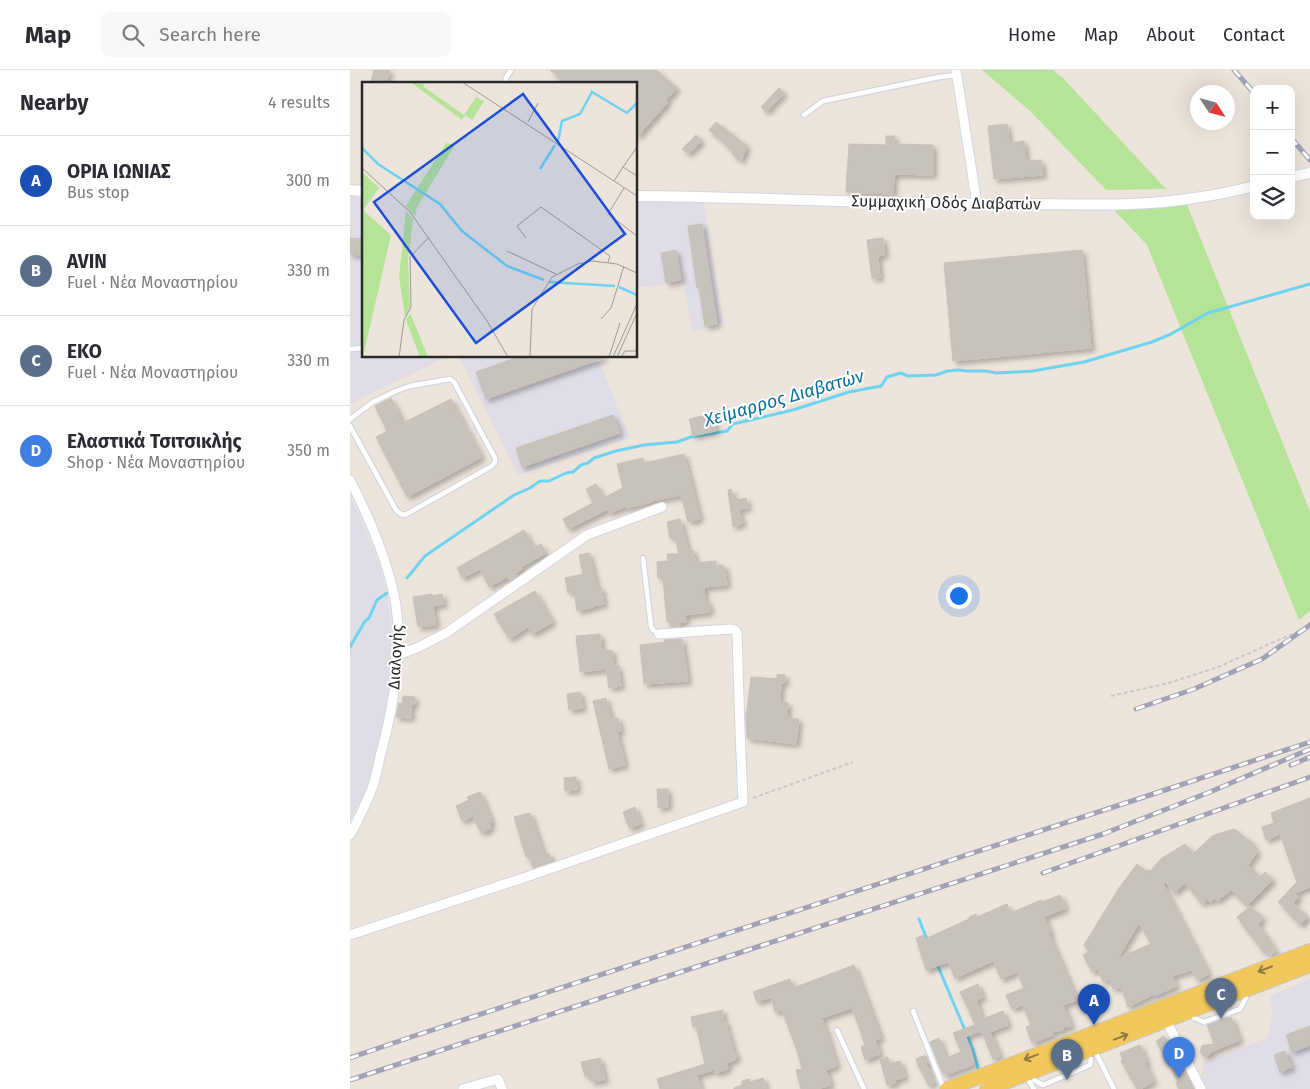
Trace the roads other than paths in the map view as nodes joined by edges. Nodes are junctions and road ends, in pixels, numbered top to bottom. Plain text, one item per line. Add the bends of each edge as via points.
1 (511, 70) edge
2 (957, 72) edge
3 (504, 82) edge
4 (804, 115) dead end
5 (1310, 173) edge
6 (1295, 176) edge
7 (1250, 187) edge
8 (638, 196) edge
9 (977, 204) junction
10 (350, 419) edge
11 (350, 426) edge
12 (350, 480) edge
13 (662, 507) dead end
14 (642, 558) dead end
15 (659, 634) joint
16 (398, 655) junction
17 (350, 835) edge
18 (350, 935) edge
19 (1310, 951) edge
20 (1310, 965) edge
21 (1246, 998) dead end
22 (913, 1011) dead end
23 (1194, 1018) dead end
24 (1166, 1020) junction
25 (838, 1030) dead end
26 (1092, 1053) junction
27 (1008, 1074) junction
28 (1029, 1077) junction
29 (951, 1087) edge
30 (463, 1089) edge
31 (502, 1089) edge
32 (864, 1089) edge
33 (987, 1089) edge
34 (1034, 1089) edge
35 (1114, 1089) edge
36 (1201, 1089) edge

1 - 3 lane
2 - 4 lane via 823,101
2 - 9 street
5 - 6 street
7 - 9 street, Συμμαχική Οδός Διαβατών via 1186,200 1147,203
8 - 9 street, Συμμαχική Οδός Διαβατών
10 - 11 lane via 373,402 396,391 450,379 495,462 406,515 401,514
12 - 16 street, Διαλογής via 372,528 389,578 396,607
13 - 16 street via 587,535 446,633
14 - 15 lane via 651,626
15 - 18 street via 731,628 737,634 744,802
16 - 17 street, Διαλογής via 387,730 374,782
19 -> 27 main road
20 - 24 main road
21 - 23 lane via 1240,1009 1204,1022
22 - 29 lane
26 -> 24 main road
24 - 36 street
25 - 32 lane
26 - 28 main road
26 - 35 lane
27 - 28 main road
27 - 29 main road
27 - 33 main road
28 - 34 lane
30 - 31 street via 498,1079

